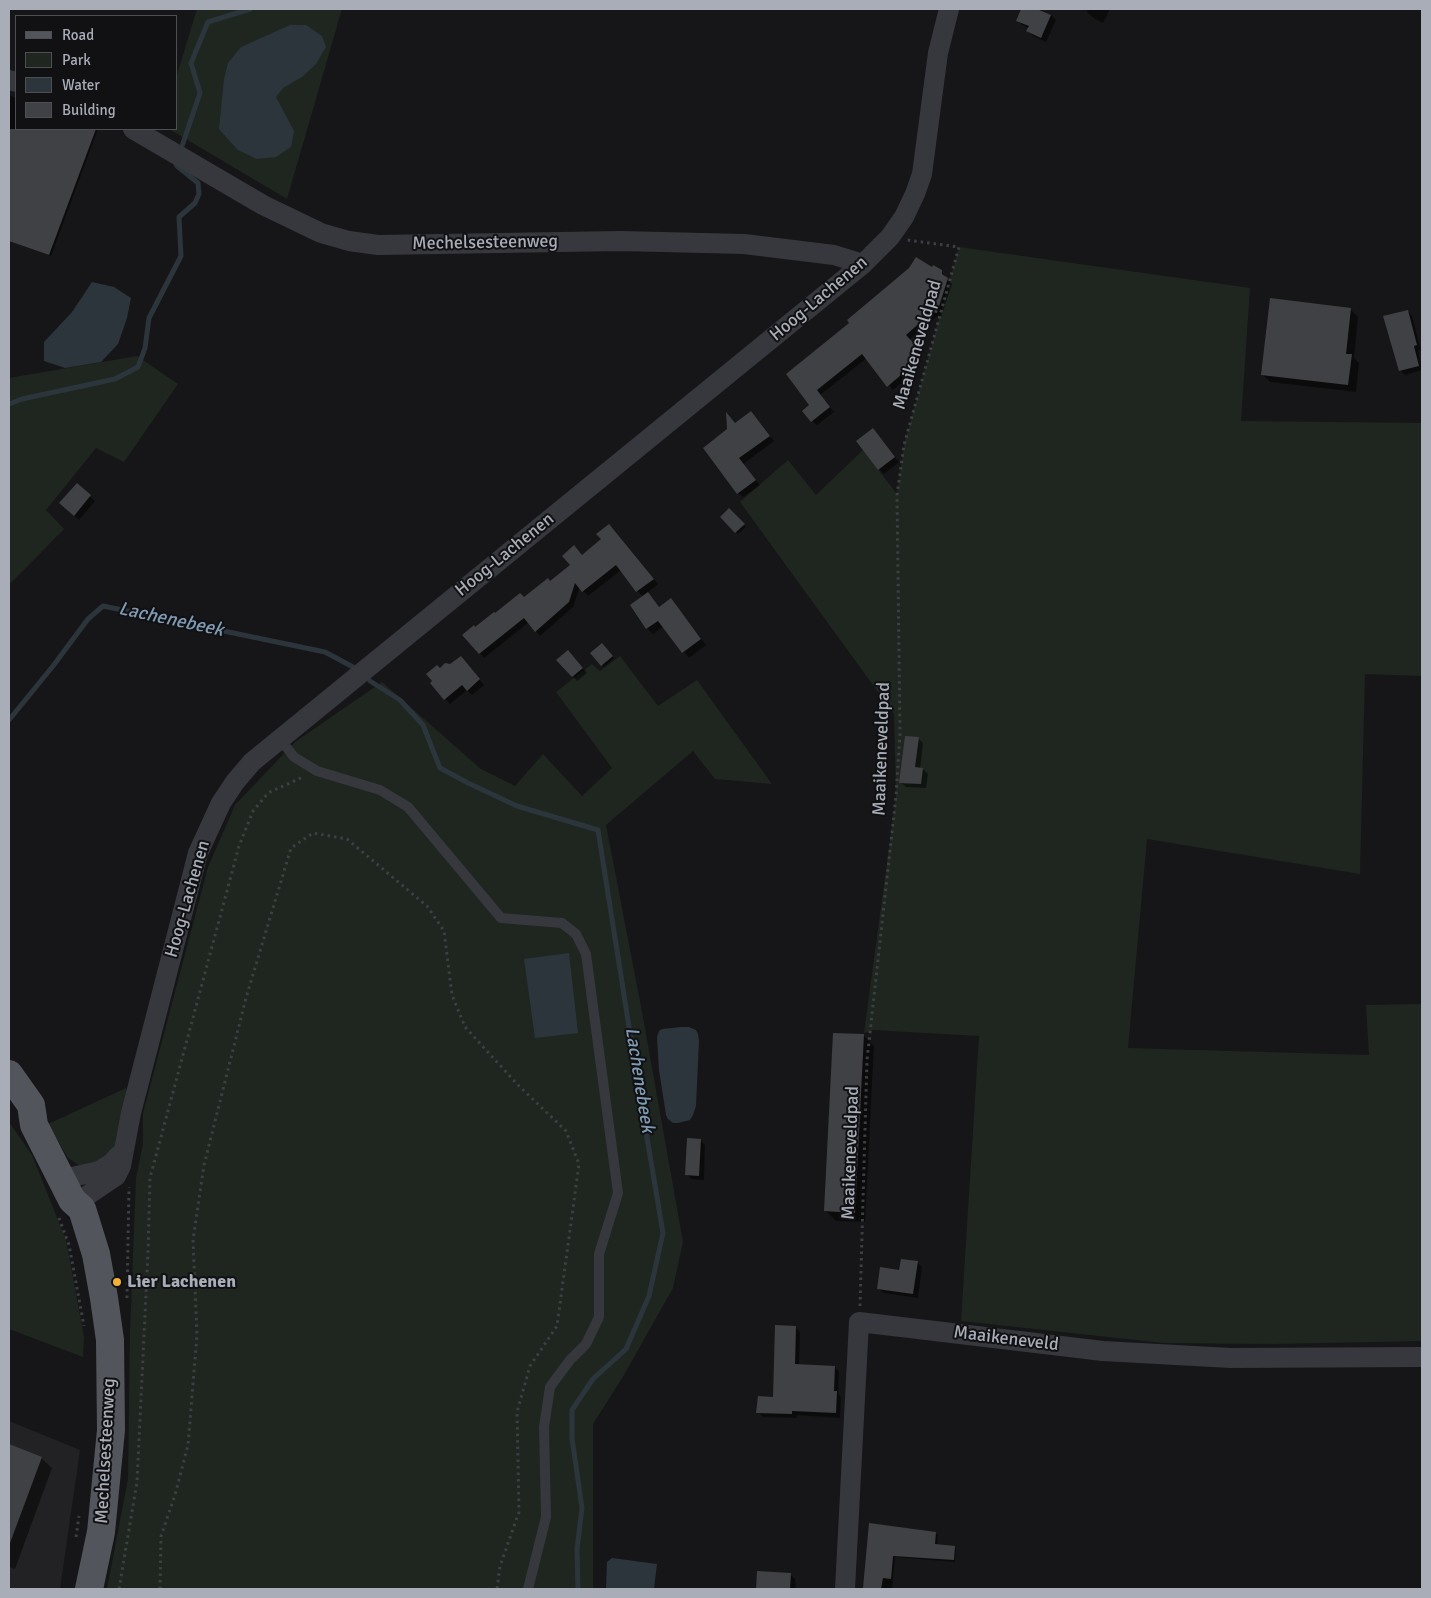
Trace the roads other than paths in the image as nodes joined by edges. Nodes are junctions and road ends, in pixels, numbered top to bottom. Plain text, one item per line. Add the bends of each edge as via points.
1 (949, 9) edge
2 (135, 130) edge
3 (863, 264) junction
4 (280, 739) junction
5 (9, 1074) edge
6 (9, 1100) edge
7 (34, 1125) junction
8 (63, 1196) junction
9 (1422, 1357) edge
10 (73, 1589) edge
11 (90, 1589) edge
12 (528, 1589) edge
13 (845, 1589) edge

1 - 3 street, Hoog-Lachenen via 938,53 922,174 904,217 890,237
2 - 3 street, Mechelsesteenweg via 263,205 321,233 349,241 378,245 621,241 744,244 834,255
3 - 4 street, Hoog-Lachenen
4 - 8 street, Hoog-Lachenen via 252,762 235,782 220,804 198,853 131,1113 121,1166 116,1176 85,1197
4 - 12 lane via 294,757 317,771 380,790 408,807 501,918 562,923 576,934 586,954 618,1193 599,1254 599,1316 586,1344 550,1387 544,1427 546,1517
5 - 7 main road, Mechelsesteenweg via 31,1105
6 - 7 main road, Mechelsesteenweg via 20,1115
7 - 8 main road, Mechelsesteenweg
8 - 10 main road, Mechelsesteenweg via 81,1265 94,1350 95,1406 87,1510
8 - 11 main road, Mechelsesteenweg via 82,1209 96,1254 110,1348 108,1474
9 - 13 street, Maaikeneveld via 1231,1358 1103,1350 859,1322

